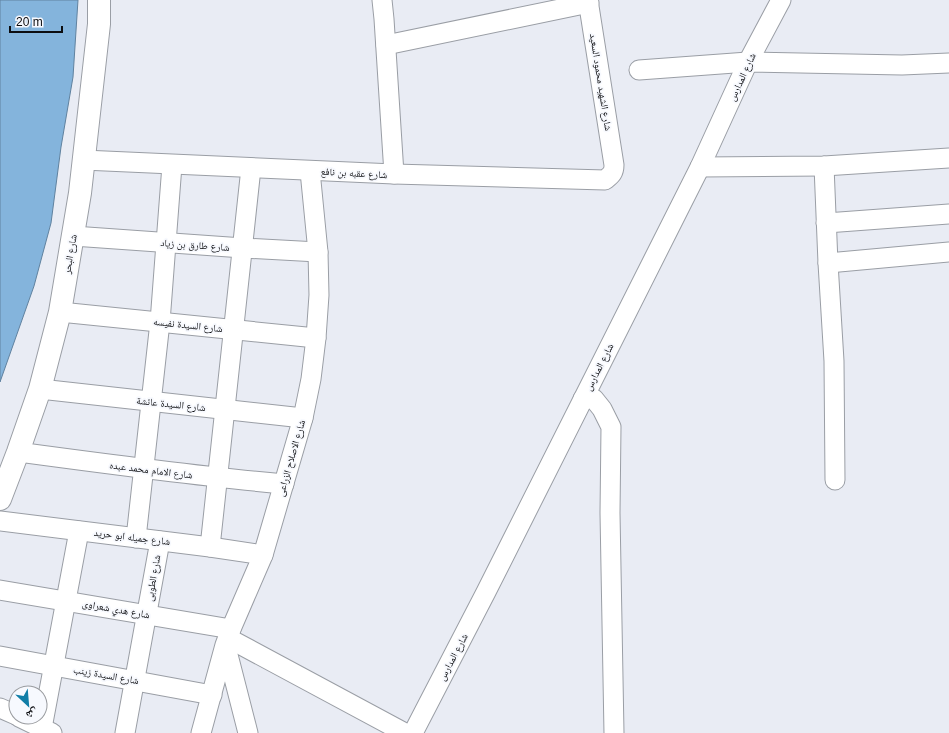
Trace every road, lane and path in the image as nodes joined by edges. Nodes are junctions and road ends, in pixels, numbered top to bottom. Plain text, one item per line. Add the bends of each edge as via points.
1 (99, 0) edge
2 (382, 0) edge
3 (781, 0) edge
4 (589, 2) edge
5 (386, 45) junction
6 (748, 62) junction
7 (949, 63) edge
8 (639, 70) dead end
9 (949, 158) edge
10 (83, 160) junction
11 (172, 165) junction
12 (614, 165) joint
13 (824, 166) junction
14 (700, 167) junction
15 (251, 168) junction
16 (310, 171) junction
17 (394, 174) junction
18 (949, 214) edge
19 (826, 223) junction
20 (73, 236) junction
21 (166, 243) junction
22 (243, 248) junction
23 (318, 252) junction
24 (949, 252) edge
25 (828, 263) junction
26 (60, 312) junction
27 (160, 322) junction
28 (234, 330) junction
29 (316, 338) junction
30 (40, 389) junction
31 (583, 398) junction
32 (151, 402) junction
33 (225, 410) junction
34 (303, 418) junction
35 (18, 452) junction
36 (143, 469) junction
37 (218, 478) junction
38 (835, 480) dead end
39 (284, 484) junction
40 (0, 499) edge
41 (0, 521) edge
42 (79, 531) junction
43 (136, 538) junction
44 (160, 540) junction
45 (210, 547) junction
46 (263, 555) junction
47 (0, 590) edge
48 (67, 601) junction
49 (146, 615) junction
50 (228, 637) junction
51 (0, 656) edge
52 (54, 666) junction
53 (134, 680) junction
54 (212, 695) junction
55 (36, 725) edge
56 (47, 730) edge
57 (125, 733) edge
58 (201, 733) edge
59 (248, 733) edge
60 (405, 733) edge
61 (413, 733) edge
62 (614, 733) edge

1 - 10 street, شارع البحر via 99,24
2 - 5 street
3 - 6 street, شارع المدارس
4 - 5 street
4 - 12 street, شارع الشهيد محمود السعيد
5 - 17 street
6 - 7 street via 902,65
6 - 8 street
6 - 14 street, شارع المدارس
9 - 13 street
10 - 11 street, شارع عقبه بن نافع
10 - 20 street, شارع البحر
11 - 15 street, شارع عقبه بن نافع
11 - 21 street
12 - 17 street, شارع عقبه بن نافع via 614,171 605,180
13 - 14 street
13 - 19 street
14 - 31 street, شارع المدارس
15 - 16 street, شارع عقبه بن نافع
15 - 22 street
16 - 17 street, شارع عقبه بن نافع
16 - 23 street, شارع الاصلاح الزراعى
18 - 19 street
19 - 25 street
20 - 21 street, شارع طارق بن زياد
20 - 26 street, شارع البحر
21 - 22 street, شارع طارق بن زياد
21 - 27 street
22 - 23 street, شارع طارق بن زياد
22 - 28 street
23 - 29 street, شارع الاصلاح الزراعى
24 - 25 street
25 - 38 street via 834,361
26 - 27 street, شارع السيدة نفيسه
26 - 30 street, شارع البحر
27 - 28 street, شارع السيدة نفيسه
27 - 32 street
28 - 29 street, شارع السيدة نفيسه
28 - 33 street
29 - 34 street, شارع الاصلاح الزراعى
30 - 32 street, شارع السيدة عائشة
30 - 35 street, شارع البحر
31 - 61 street, شارع المدارس
31 - 62 street via 594,399 611,427
32 - 33 street, شارع السيدة عائشة
32 - 36 street
33 - 34 street, شارع السيدة عائشة
33 - 37 street
34 - 39 street, شارع الاصلاح الزراعى
35 - 36 street, شارع الامام محمد عبده
35 - 40 street, شارع البحر
36 - 37 street, شارع الامام محمد عبده
36 - 43 street
37 - 39 street, شارع الامام محمد عبده
37 - 45 street
39 - 46 street, شارع الاصلاح الزراعى
41 - 42 street, شارع جميله ابو حريد
42 - 43 street, شارع جميله ابو حريد
42 - 48 street
43 - 44 street, شارع جميله ابو حريد
44 - 45 street, شارع جميله ابو حريد
44 - 49 street, شارع الطوبى
45 - 46 street, شارع جميله ابو حريد
46 - 50 street, شارع الاصلاح الزراعى
47 - 48 street, شارع هدي شعراوى
48 - 49 street, شارع هدي شعراوى
48 - 52 street
49 - 50 street, شارع هدي شعراوى
49 - 53 street, شارع الطوبى
50 - 54 street, شارع الاصلاح الزراعى
50 - 59 street
50 - 60 street, شارع هدي شعراوى
51 - 52 street, شارع السيدة زينب
52 - 53 street, شارع السيدة زينب
52 - 56 street
53 - 54 street, شارع السيدة زينب
53 - 57 street, شارع الطوبى
54 - 58 street, شارع الاصلاح الزراعى
55 - 56 street

